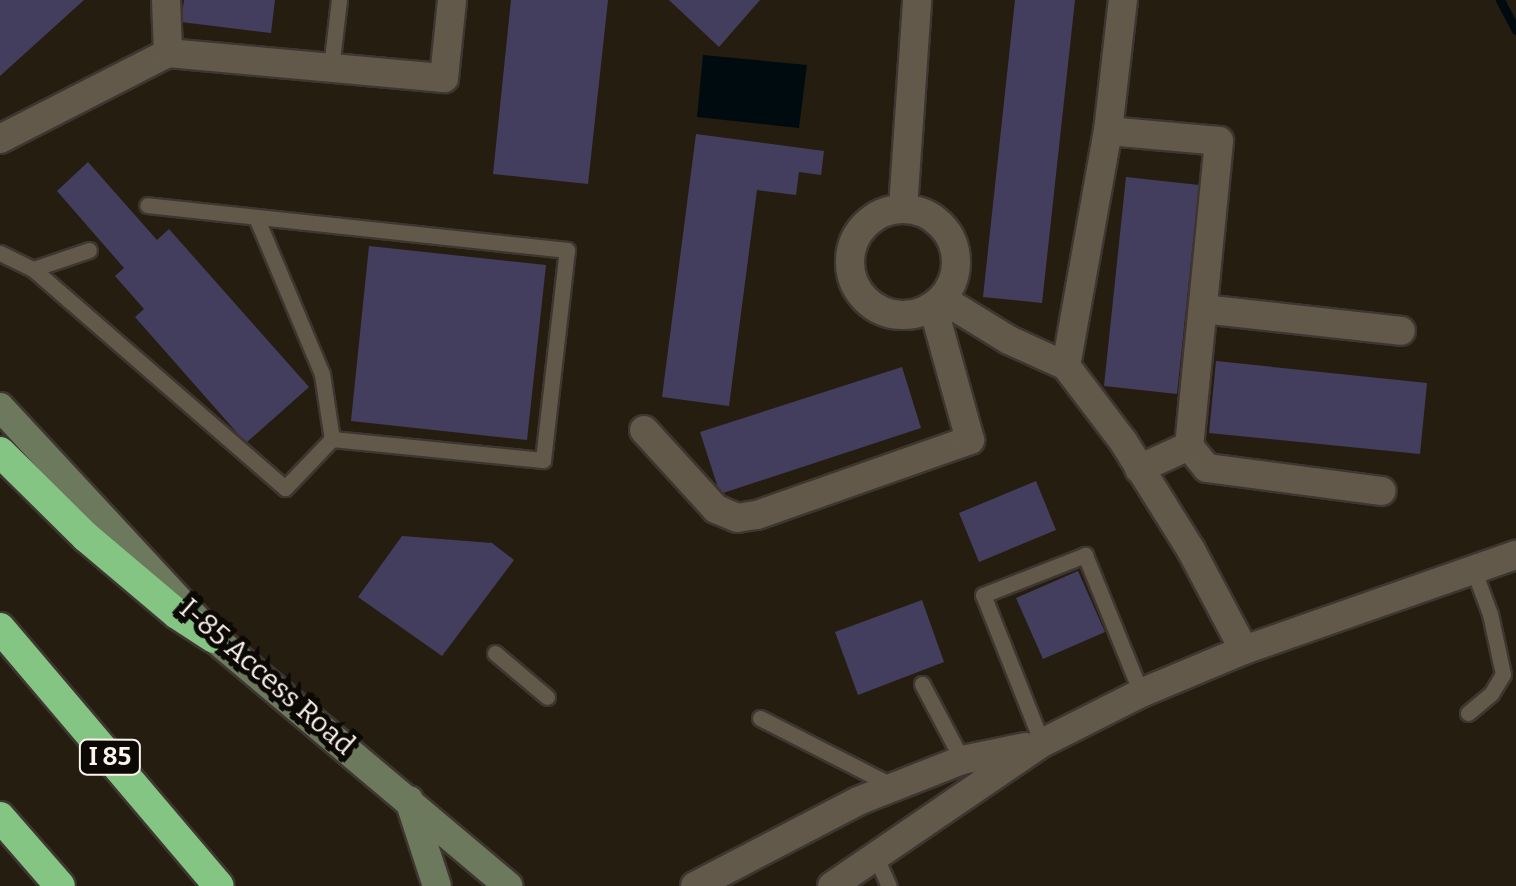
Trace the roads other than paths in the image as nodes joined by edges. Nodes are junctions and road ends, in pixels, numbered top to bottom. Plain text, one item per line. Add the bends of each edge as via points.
1 (166, 0) edge
2 (339, 0) edge
3 (452, 0) edge
4 (917, 0) edge
5 (1123, 0) edge
6 (168, 53) junction
7 (331, 68) junction
8 (1108, 131) junction
9 (0, 139) edge
10 (147, 205) dead end
11 (902, 208) junction
12 (256, 216) junction
13 (89, 250) dead end
14 (0, 253) edge
15 (34, 270) junction
16 (938, 303) junction
17 (1202, 309) junction
18 (1401, 331) dead end
19 (1066, 366) junction
20 (0, 407) edge
21 (644, 430) dead end
22 (332, 438) junction
23 (1189, 446) junction
24 (0, 452) edge
25 (1140, 469) junction
26 (1382, 490) dead end
27 (1516, 555) edge
28 (1474, 571) junction
29 (0, 628) edge
30 (214, 638) junction
31 (1244, 650) junction
32 (496, 653) dead end
33 (922, 684) dead end
34 (1141, 693) junction
35 (547, 696) dead end
36 (1468, 713) dead end
37 (760, 718) dead end
38 (1042, 743) junction
39 (962, 760) junction
40 (895, 787) junction
41 (409, 798) junction
42 (0, 817) edge
43 (875, 855) junction
44 (60, 886) edge
45 (220, 886) edge
46 (436, 886) edge
47 (509, 886) edge
48 (694, 886) edge
49 (832, 886) edge
50 (889, 886) edge

1 - 6 street
2 - 7 lane
3 - 7 street via 444,78
4 - 11 street
5 - 8 street
6 - 7 street
6 - 9 street
8 - 17 street via 1219,141
8 - 19 street
10 - 12 lane
11 - 16 street via 921,211 949,234 956,268
11 - 16 street via 869,220 857,234 850,252 855,286 879,310 896,316
12 - 22 lane via 322,374
12 - 22 lane via 567,250 544,460
13 - 15 lane
14 - 15 lane
15 - 22 lane via 285,488
16 - 19 street
16 - 21 street via 970,440 737,518 716,508
17 - 18 street
17 - 23 street
19 - 25 street
20 - 30 main road, I-85 Access Road
23 - 25 street
23 - 26 street via 1208,468
24 - 30 highway via 86,537
25 - 31 street
27 - 28 street
28 - 31 street
28 - 36 lane via 1502,674
29 - 45 highway, I 85
30 - 41 main road, I-85 Access Road
31 - 34 street
32 - 35 lane
33 - 39 lane
34 - 38 street
34 - 38 lane via 1085,556 983,595
37 - 40 lane
38 - 39 street
38 - 43 street
39 - 40 street
40 - 48 street
41 - 46 main road
41 - 47 main road, I-85 Access Road
42 - 44 highway
43 - 49 street
43 - 50 lane

